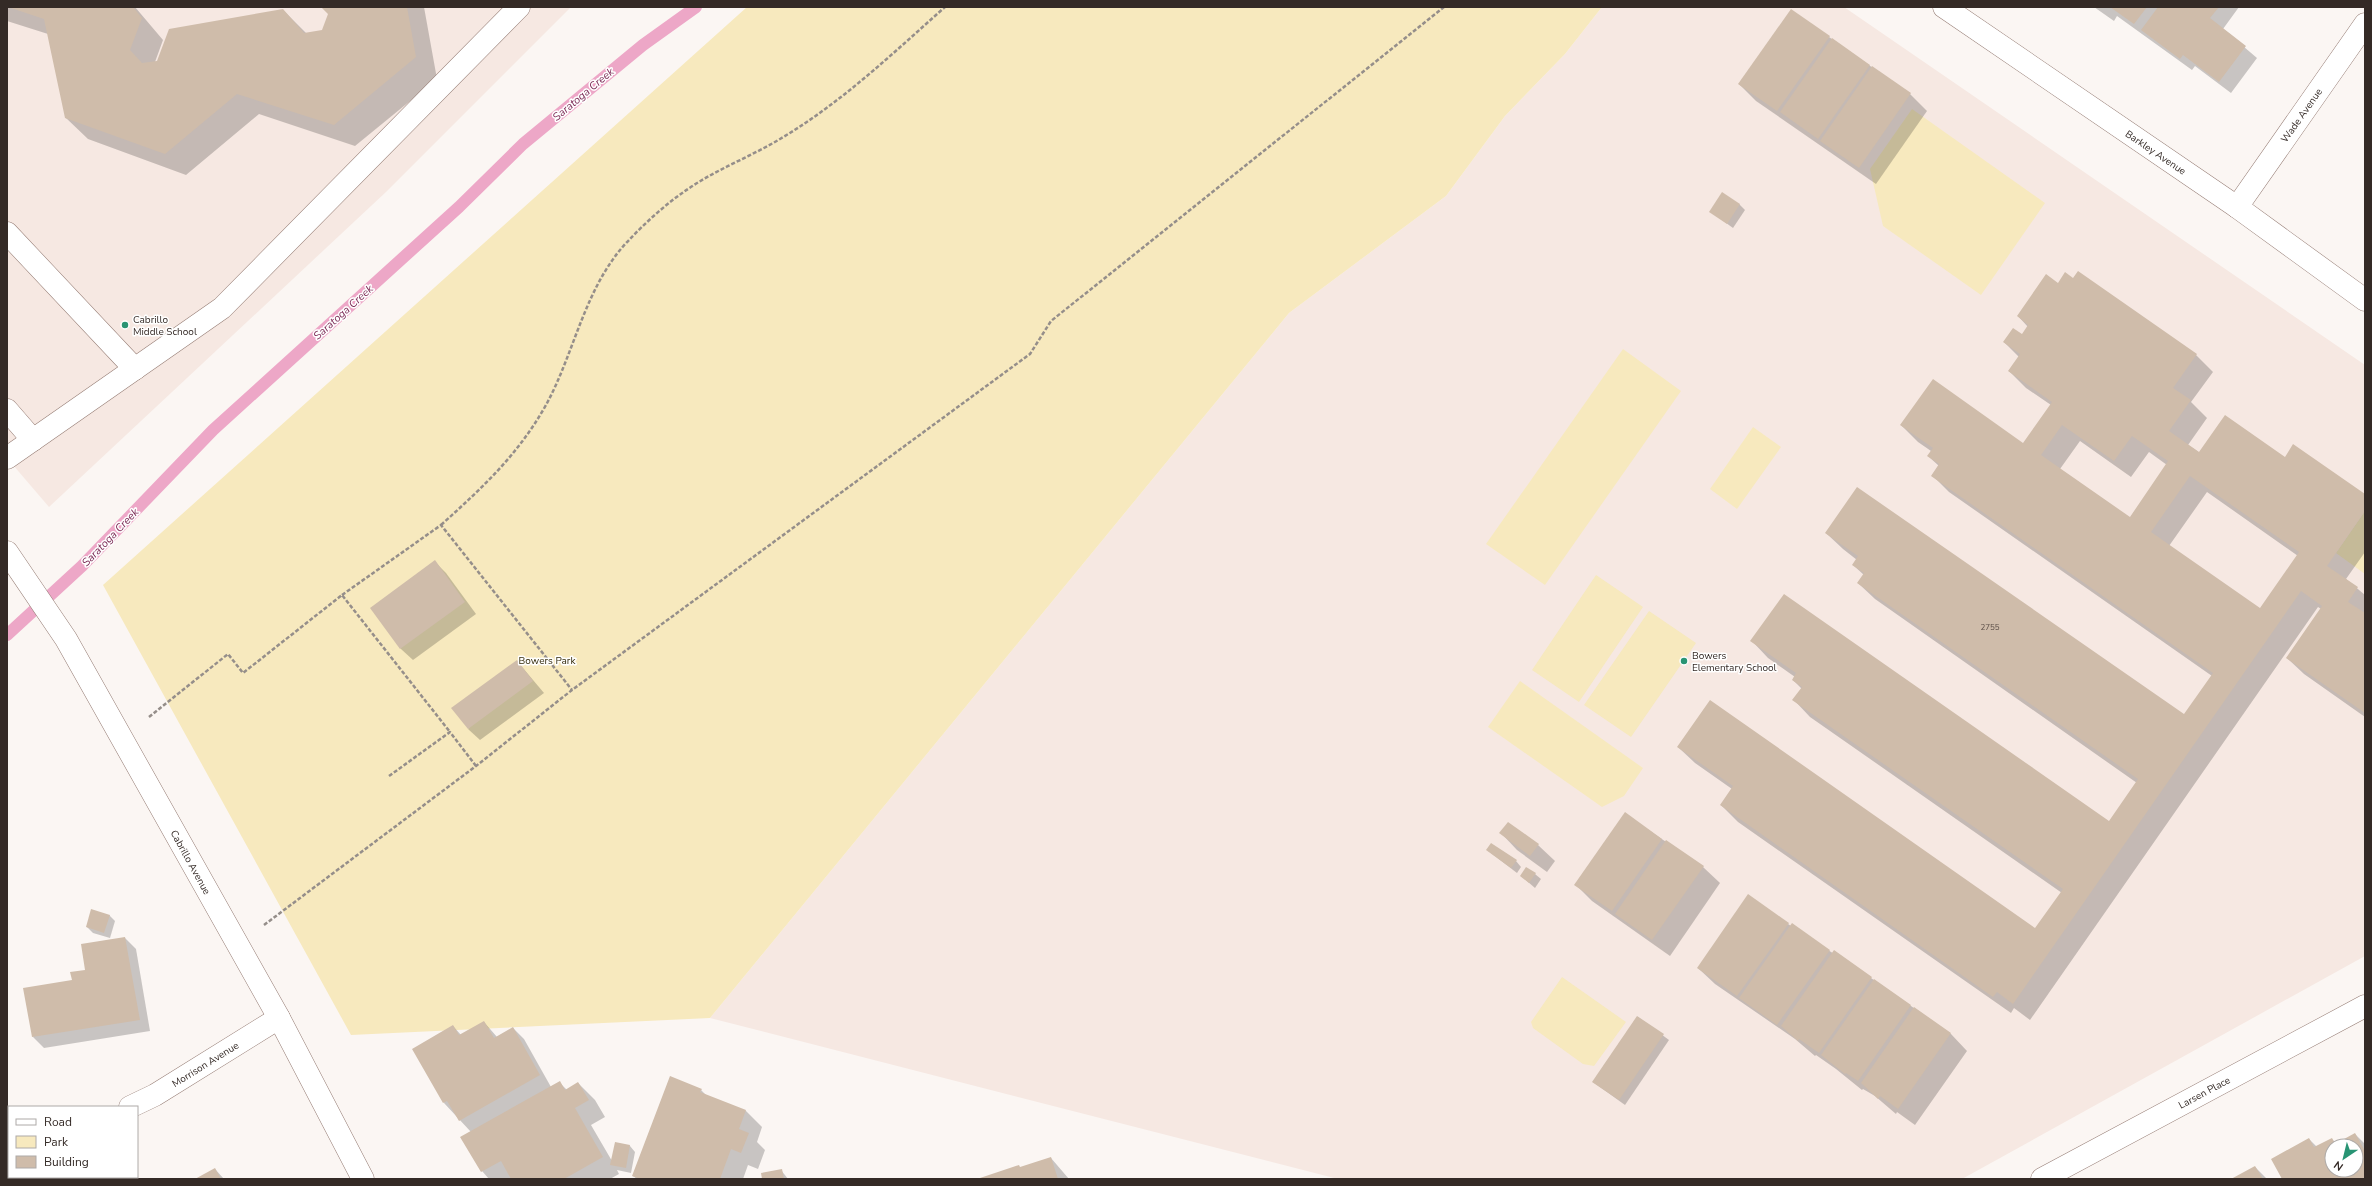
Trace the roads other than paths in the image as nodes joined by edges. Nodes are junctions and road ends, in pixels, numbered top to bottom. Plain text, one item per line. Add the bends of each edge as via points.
1 (519, 7) edge
2 (1944, 7) edge
3 (2365, 24) edge
4 (2237, 207) junction
5 (7, 233) edge
6 (2365, 300) edge
7 (135, 369) junction
8 (7, 410) edge
9 (33, 440) junction
10 (7, 458) edge
11 (7, 552) edge
12 (2365, 1006) edge
13 (279, 1018) junction
14 (132, 1106) edge
15 (363, 1179) edge
16 (2042, 1179) edge

1 - 7 street via 222,308
2 - 4 street, Barkley Avenue
3 - 4 street, Wade Avenue
4 - 6 street, Barkley Avenue
5 - 7 street
7 - 9 street
8 - 9 street
9 - 10 street
11 - 13 street, Cabrillo Avenue via 66,639
12 - 16 street, Larsen Place
13 - 14 street, Morrison Avenue via 155,1095
13 - 15 street, Cabrillo Avenue

